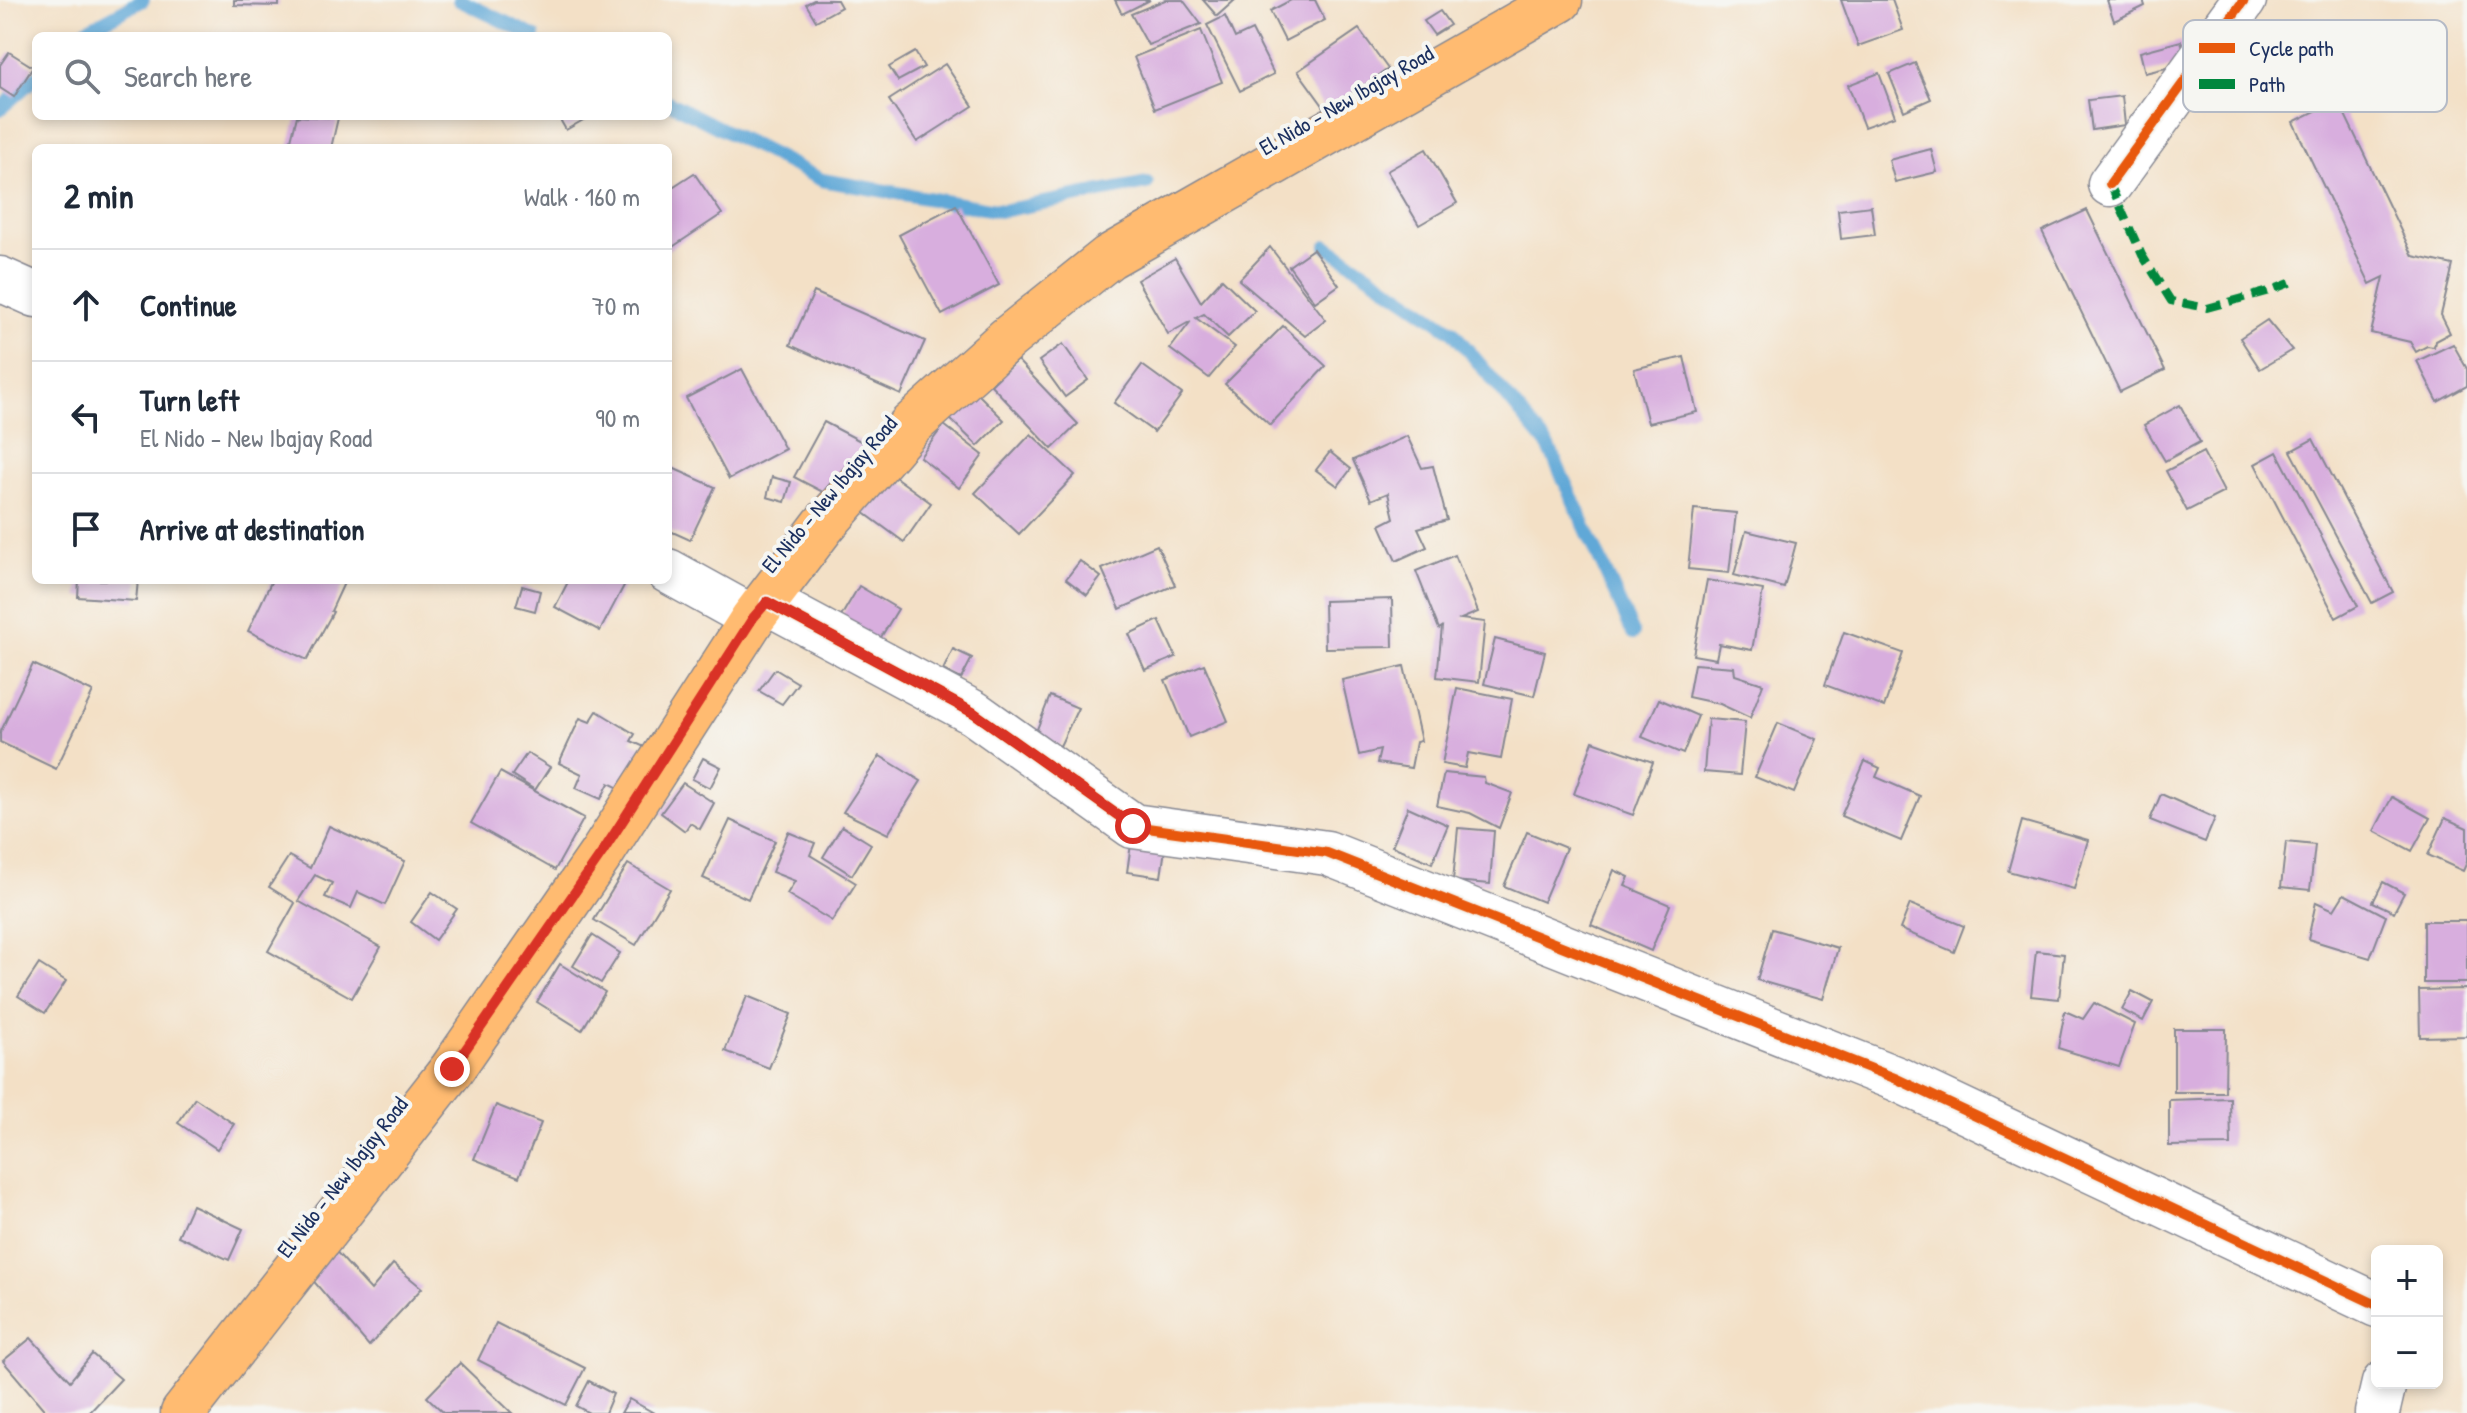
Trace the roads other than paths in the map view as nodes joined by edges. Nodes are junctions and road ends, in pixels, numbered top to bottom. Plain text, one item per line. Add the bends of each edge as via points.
1 (1560, 0) edge
2 (2244, 0) edge
3 (2229, 20) edge
4 (2183, 84) edge
5 (2110, 184) dead end
6 (0, 279) edge
7 (32, 293) edge
8 (672, 573) edge
9 (760, 610) junction
10 (2371, 1302) edge
11 (2383, 1389) edge
12 (183, 1413) edge
13 (2377, 1413) edge

1 - 9 main road, El Nido - New Ibajay Road via 1109,257 911,425 823,526
2 - 3 street
4 - 5 street
6 - 7 street
8 - 9 street
9 - 10 street via 974,713 1133,826 1327,853 1897,1079
9 - 12 main road, El Nido - New Ibajay Road via 602,853 452,1069
11 - 13 street

